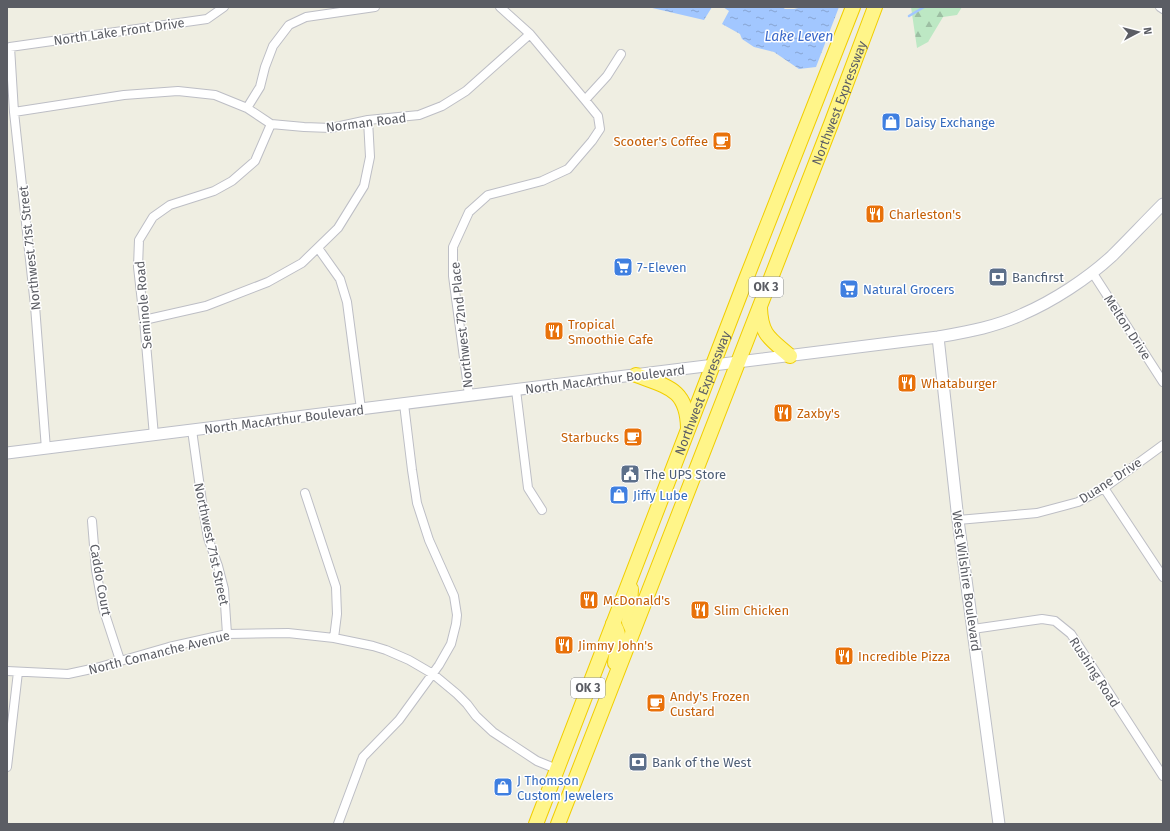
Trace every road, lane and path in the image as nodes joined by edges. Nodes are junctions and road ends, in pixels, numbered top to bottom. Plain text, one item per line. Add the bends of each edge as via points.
1 (224, 7) edge
2 (375, 7) edge
3 (500, 7) edge
4 (853, 7) edge
5 (875, 7) edge
6 (1160, 7) edge
7 (1163, 9) edge
8 (530, 34) junction
9 (10, 47) joint
10 (621, 54) dead end
11 (585, 100) junction
12 (247, 108) junction
13 (14, 112) junction
14 (368, 120) junction
15 (271, 124) junction
16 (790, 168) junction
17 (810, 176) junction
18 (1163, 204) edge
19 (318, 248) junction
20 (1092, 272) junction
21 (760, 304) junction
22 (144, 320) junction
23 (938, 337) junction
24 (790, 356) junction
25 (737, 362) junction
26 (713, 365) junction
27 (636, 375) junction
28 (1163, 382) edge
29 (516, 390) junction
30 (469, 395) junction
31 (404, 404) junction
32 (361, 409) junction
33 (192, 430) junction
34 (688, 431) junction
35 (154, 436) junction
36 (1163, 445) edge
37 (46, 448) junction
38 (7, 453) edge
39 (1104, 488) junction
40 (305, 493) dead end
41 (542, 510) dead end
42 (958, 520) junction
43 (92, 521) dead end
44 (631, 575) junction
45 (1163, 577) edge
46 (613, 624) junction
47 (974, 629) junction
48 (633, 631) junction
49 (227, 634) junction
50 (334, 638) junction
51 (120, 660) junction
52 (7, 671) edge
53 (18, 672) junction
54 (433, 674) junction
55 (612, 685) junction
56 (7, 768) edge
57 (557, 769) junction
58 (1163, 776) edge
59 (338, 824) edge
60 (536, 824) edge
61 (558, 824) edge
62 (999, 824) edge

1 - 9 street, North Lake Front Drive via 207,19
2 - 12 street via 306,17 289,25 273,46 260,88
3 - 8 street, Northwest 72nd Place
4 - 16 highway, Northwest Expressway / OK 3
5 - 17 highway, Northwest Expressway / OK 3
6 - 7 street
8 - 11 street, Northwest 72nd Place
8 - 14 street, Norman Road via 466,91 442,106 418,115
9 - 13 street, Northwest 71st Street
10 - 11 street via 607,76
11 - 30 street, Northwest 72nd Place via 598,116 600,129 568,169 542,181 488,195 469,212 453,247 453,276
12 - 13 street, Norman Road via 215,95 178,91 124,95
12 - 15 street, Norman Road
13 - 37 street, Northwest 71st Street via 35,306
14 - 15 street, Norman Road via 331,128
14 - 19 street via 370,157 364,186 338,228
15 - 22 street, Seminole Road via 255,161 232,181 214,191 170,205 152,217 139,240 138,267
16 - 17 highway
16 - 26 highway, Northwest Expressway / OK 3
17 - 21 highway, Northwest Expressway / OK 3
18 - 20 main road, North MacArthur Boulevard via 1111,257
19 - 22 street via 302,263 268,282 206,306
19 - 32 street via 340,280 347,302
20 - 23 main road, North MacArthur Boulevard via 1023,314 988,326
20 - 28 street, Melton Drive
21 - 24 highway via 764,331
21 - 25 highway, Northwest Expressway / OK 3
22 - 35 street, Seminole Road
23 - 24 main road, North MacArthur Boulevard
23 - 42 main road, West Wilshire Boulevard
24 - 25 main road, North MacArthur Boulevard
25 - 26 main road, North MacArthur Boulevard
25 - 48 highway, Northwest Expressway / OK 3
26 - 27 main road, North MacArthur Boulevard
26 - 34 highway, Northwest Expressway / OK 3
27 - 29 main road, North MacArthur Boulevard
27 - 34 highway via 669,388 680,397 686,409
29 - 30 main road, North MacArthur Boulevard
29 - 41 street via 528,488
30 - 31 main road, North MacArthur Boulevard
31 - 32 main road, North MacArthur Boulevard
31 - 54 street via 413,481 420,513 450,586 456,611 451,644
32 - 33 main road, North MacArthur Boulevard
33 - 35 main road, North MacArthur Boulevard
33 - 49 street, Northwest 71st Street via 208,538 224,593
34 - 44 highway, Northwest Expressway / OK 3
35 - 37 main road, North MacArthur Boulevard
36 - 39 street, Duane Drive
37 - 38 main road, North MacArthur Boulevard
39 - 42 street, Duane Drive via 1078,502 1037,513
39 - 45 street
40 - 50 street via 336,587
42 - 47 main road, West Wilshire Boulevard
43 - 51 street, Caddo Court via 96,570 103,608
44 - 46 highway, Northwest Expressway / OK 3
44 - 48 highway via 629,622
46 - 55 highway via 619,638
46 - 57 highway, Northwest Expressway / OK 3
47 - 58 street, Rushing Road via 1042,619 1055,620 1071,634
47 - 62 main road, West Wilshire Boulevard
48 - 55 highway, Northwest Expressway / OK 3
49 - 50 street, North Comanche Avenue via 288,633
49 - 51 street, North Comanche Avenue
50 - 54 street, North Comanche Avenue via 386,650
51 - 53 street, North Comanche Avenue via 68,674
52 - 53 street, North Comanche Avenue
53 - 56 street
54 - 57 street, North Comanche Avenue via 457,694 493,732 537,761
54 - 59 street via 398,720 363,757
55 - 61 highway, Northwest Expressway / OK 3
57 - 60 highway, Northwest Expressway / OK 3

